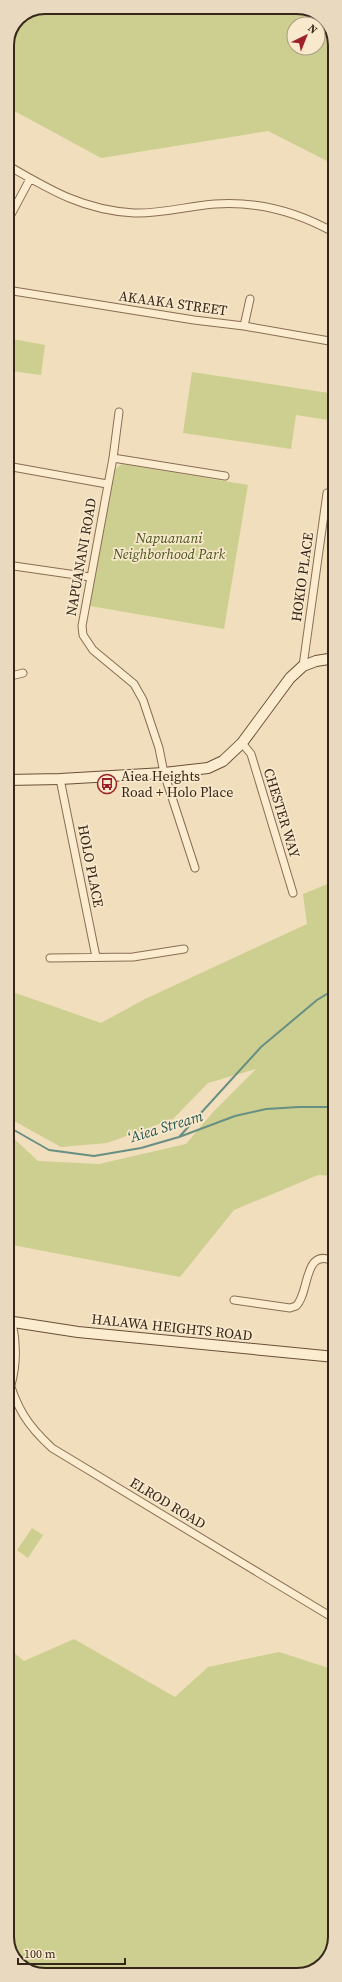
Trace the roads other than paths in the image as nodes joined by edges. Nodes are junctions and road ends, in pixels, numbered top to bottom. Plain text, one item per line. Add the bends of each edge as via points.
1 (14, 169) edge
2 (30, 179) junction
3 (14, 209) edge
4 (328, 229) edge
5 (14, 291) edge
6 (250, 299) dead end
7 (244, 326) junction
8 (328, 341) edge
9 (119, 412) dead end
10 (113, 458) junction
11 (14, 467) edge
12 (225, 476) dead end
13 (107, 484) junction
14 (327, 493) dead end
15 (14, 566) edge
16 (90, 577) junction
17 (328, 659) edge
18 (303, 666) junction
19 (23, 673) dead end
20 (14, 675) edge
21 (242, 743) junction
22 (164, 773) junction
23 (60, 779) junction
24 (14, 780) edge
25 (195, 868) dead end
26 (292, 893) dead end
27 (184, 949) dead end
28 (50, 958) dead end
29 (96, 958) junction
30 (328, 1259) edge
31 (234, 1300) dead end
32 (14, 1322) edge
33 (14, 1334) edge
34 (328, 1356) edge
35 (14, 1374) edge
36 (14, 1400) edge
37 (328, 1614) edge

1 - 2 street
2 - 3 street
2 - 4 street via 64,197 88,206 114,211 155,212 244,203 288,212
5 - 7 street, AKAAKA STREET
6 - 7 street
7 - 8 street, AKAAKA STREET
9 - 10 street, NAPUANANI ROAD
10 - 12 street
10 - 13 street, NAPUANANI ROAD
11 - 13 street
13 - 16 street, NAPUANANI ROAD
14 - 18 street, HOKIO PLACE
15 - 16 street
16 - 22 street, NAPUANANI ROAD via 82,626 83,635 93,650 134,684 150,717
17 - 18 street
18 - 21 street via 290,678
19 - 20 street
21 - 22 street via 223,761 208,768
21 - 26 street, CHESTER WAY via 251,754
22 - 23 street
22 - 25 street, NAPUANANI ROAD
23 - 24 street
23 - 29 street, HOLO PLACE
27 - 29 street via 133,957
28 - 29 street
30 - 31 street via 319,1260 308,1270 304,1296 296,1306 290,1308
32 - 34 street, HALAWA HEIGHTS ROAD via 78,1332
33 - 35 street
36 - 37 street, ELROD ROAD via 36,1433 52,1448

